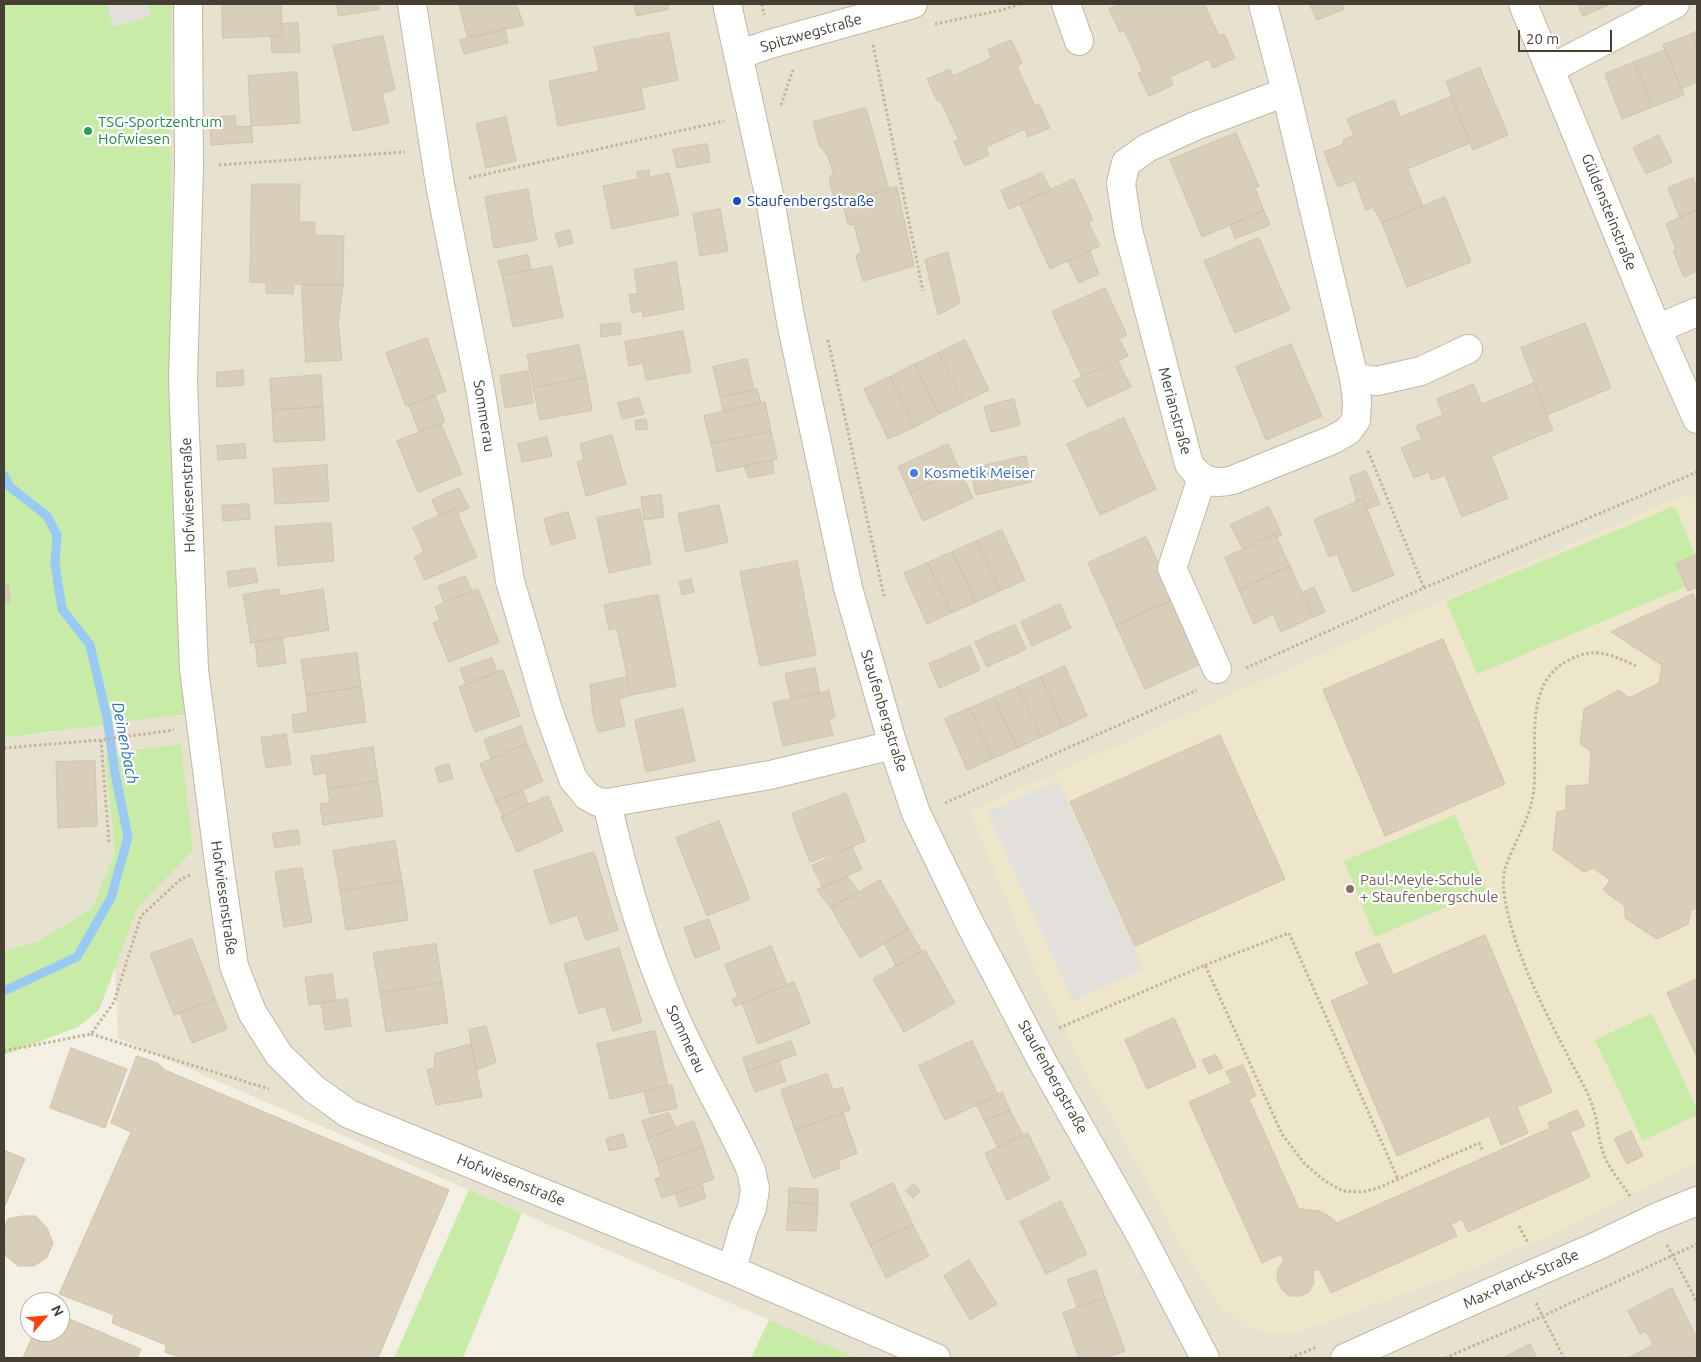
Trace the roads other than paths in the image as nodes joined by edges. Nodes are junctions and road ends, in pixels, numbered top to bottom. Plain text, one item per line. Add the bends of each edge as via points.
1 (188, 4) edge
2 (412, 4) edge
3 (727, 4) edge
4 (913, 4) edge
5 (1066, 4) edge
6 (1263, 4) edge
7 (1523, 4) edge
8 (1675, 4) edge
9 (1080, 41) dead end
10 (738, 56) junction
11 (1550, 69) junction
12 (1286, 92) junction
13 (1697, 312) edge
14 (1657, 329) junction
15 (1468, 349) dead end
16 (1354, 378) junction
17 (1697, 419) edge
18 (1202, 478) junction
19 (1230, 669) road end
20 (893, 745) junction
21 (607, 803) junction
22 (1697, 1201) edge
23 (732, 1270) junction
24 (936, 1358) edge
25 (1205, 1358) edge
26 (1345, 1358) edge

1 - 23 street, Hofwiesenstraße via 189,167 183,381 194,669 234,966 252,1012 280,1055 314,1088 349,1114
2 - 21 street, Sommerau via 440,185 481,393 510,581 548,710 573,779 587,796
3 - 10 street, Staufenbergstraße
4 - 10 street, Spitzwegstraße
5 - 9 street
6 - 12 street
7 - 11 street, Güldensteinstraße
8 - 11 street
10 - 20 street, Staufenbergstraße via 848,588
11 - 14 street, Güldensteinstraße
12 - 16 street
12 - 18 street, Merianstraße via 1147,148 1126,163 1120,183 1128,230 1184,448 1189,464
13 - 14 street
14 - 17 street, Güldensteinstraße
15 - 16 street via 1421,371 1377,381
16 - 18 street via 1356,420 1348,431 1233,480 1218,484
18 - 19 street via 1172,568
20 - 21 street via 770,775
20 - 25 street, Staufenbergstraße via 916,813 970,924
21 - 23 street, Sommerau via 643,936 676,1019 750,1170 755,1189 752,1208
22 - 26 street, Max-Planck-Straße
23 - 24 street, Hofwiesenstraße

